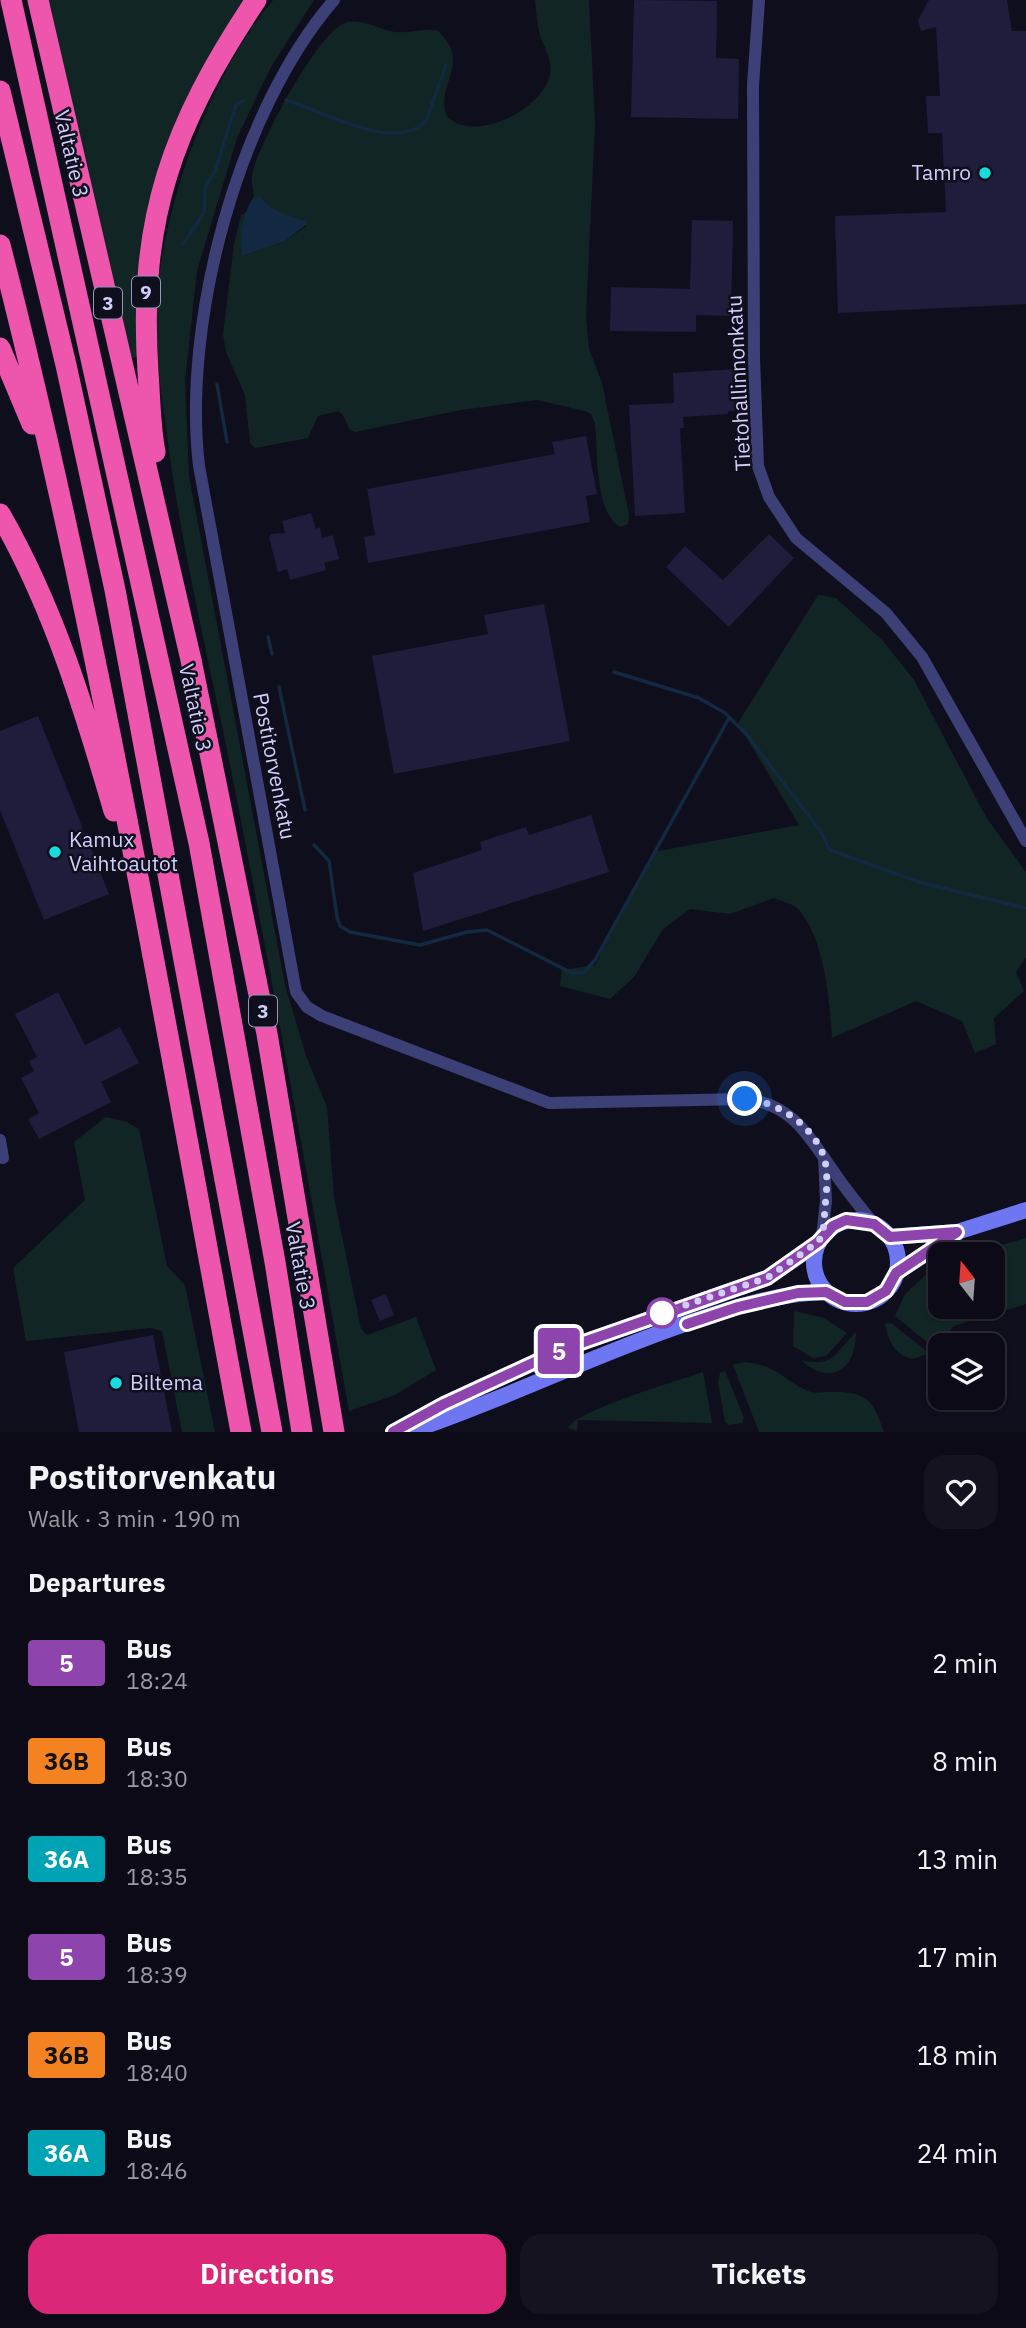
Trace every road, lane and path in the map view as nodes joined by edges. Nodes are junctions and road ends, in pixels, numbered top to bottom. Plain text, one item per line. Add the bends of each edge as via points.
1 (11, 0) edge
2 (38, 0) edge
3 (256, 0) edge
4 (334, 0) edge
5 (759, 0) edge
6 (0, 91) edge
7 (0, 245) edge
8 (0, 348) edge
9 (52, 471) junction
10 (0, 514) edge
11 (178, 606) junction
12 (1026, 841) edge
13 (133, 858) junction
14 (0, 1140) edge
15 (2, 1158) dead end
16 (824, 1158) junction
17 (1026, 1210) edge
18 (874, 1224) junction
19 (957, 1232) junction
20 (890, 1237) junction
21 (820, 1239) junction
22 (896, 1273) junction
23 (826, 1292) junction
24 (333, 1425) edge
25 (302, 1430) edge
26 (241, 1432) edge
27 (272, 1432) edge
28 (393, 1432) edge
29 (408, 1432) edge

1 - 25 highway, Valtatie 3 via 199,843
2 - 11 highway, 3
3 - 11 highway, 9 via 192,108 153,220 145,301 152,434
4 - 16 street, Postitorvenkatu via 292,57 243,158 203,329 195,416 199,466 296,992 307,1007 322,1016 549,1103 764,1102 793,1116
5 - 12 street, Tietohallinnonkatu via 753,85 758,466 769,497 796,538 886,613 922,657
6 - 27 highway via 115,590
7 - 9 highway
8 - 9 highway
9 - 13 highway via 94,644
10 - 13 highway via 63,644 120,830
11 - 24 highway, 3 via 267,1034
13 - 26 highway
14 - 15 street
16 - 18 street, Postitorvenkatu
16 - 21 street via 826,1201
17 - 19 main road
18 - 20 main road
18 - 21 main road via 846,1220
19 - 20 main road
19 - 22 main road
20 - 22 main road via 897,1255
21 - 23 main road via 814,1269
21 - 28 main road via 767,1278 561,1350
22 - 23 main road via 886,1291 867,1302 845,1302
23 - 29 main road via 774,1297 713,1315

